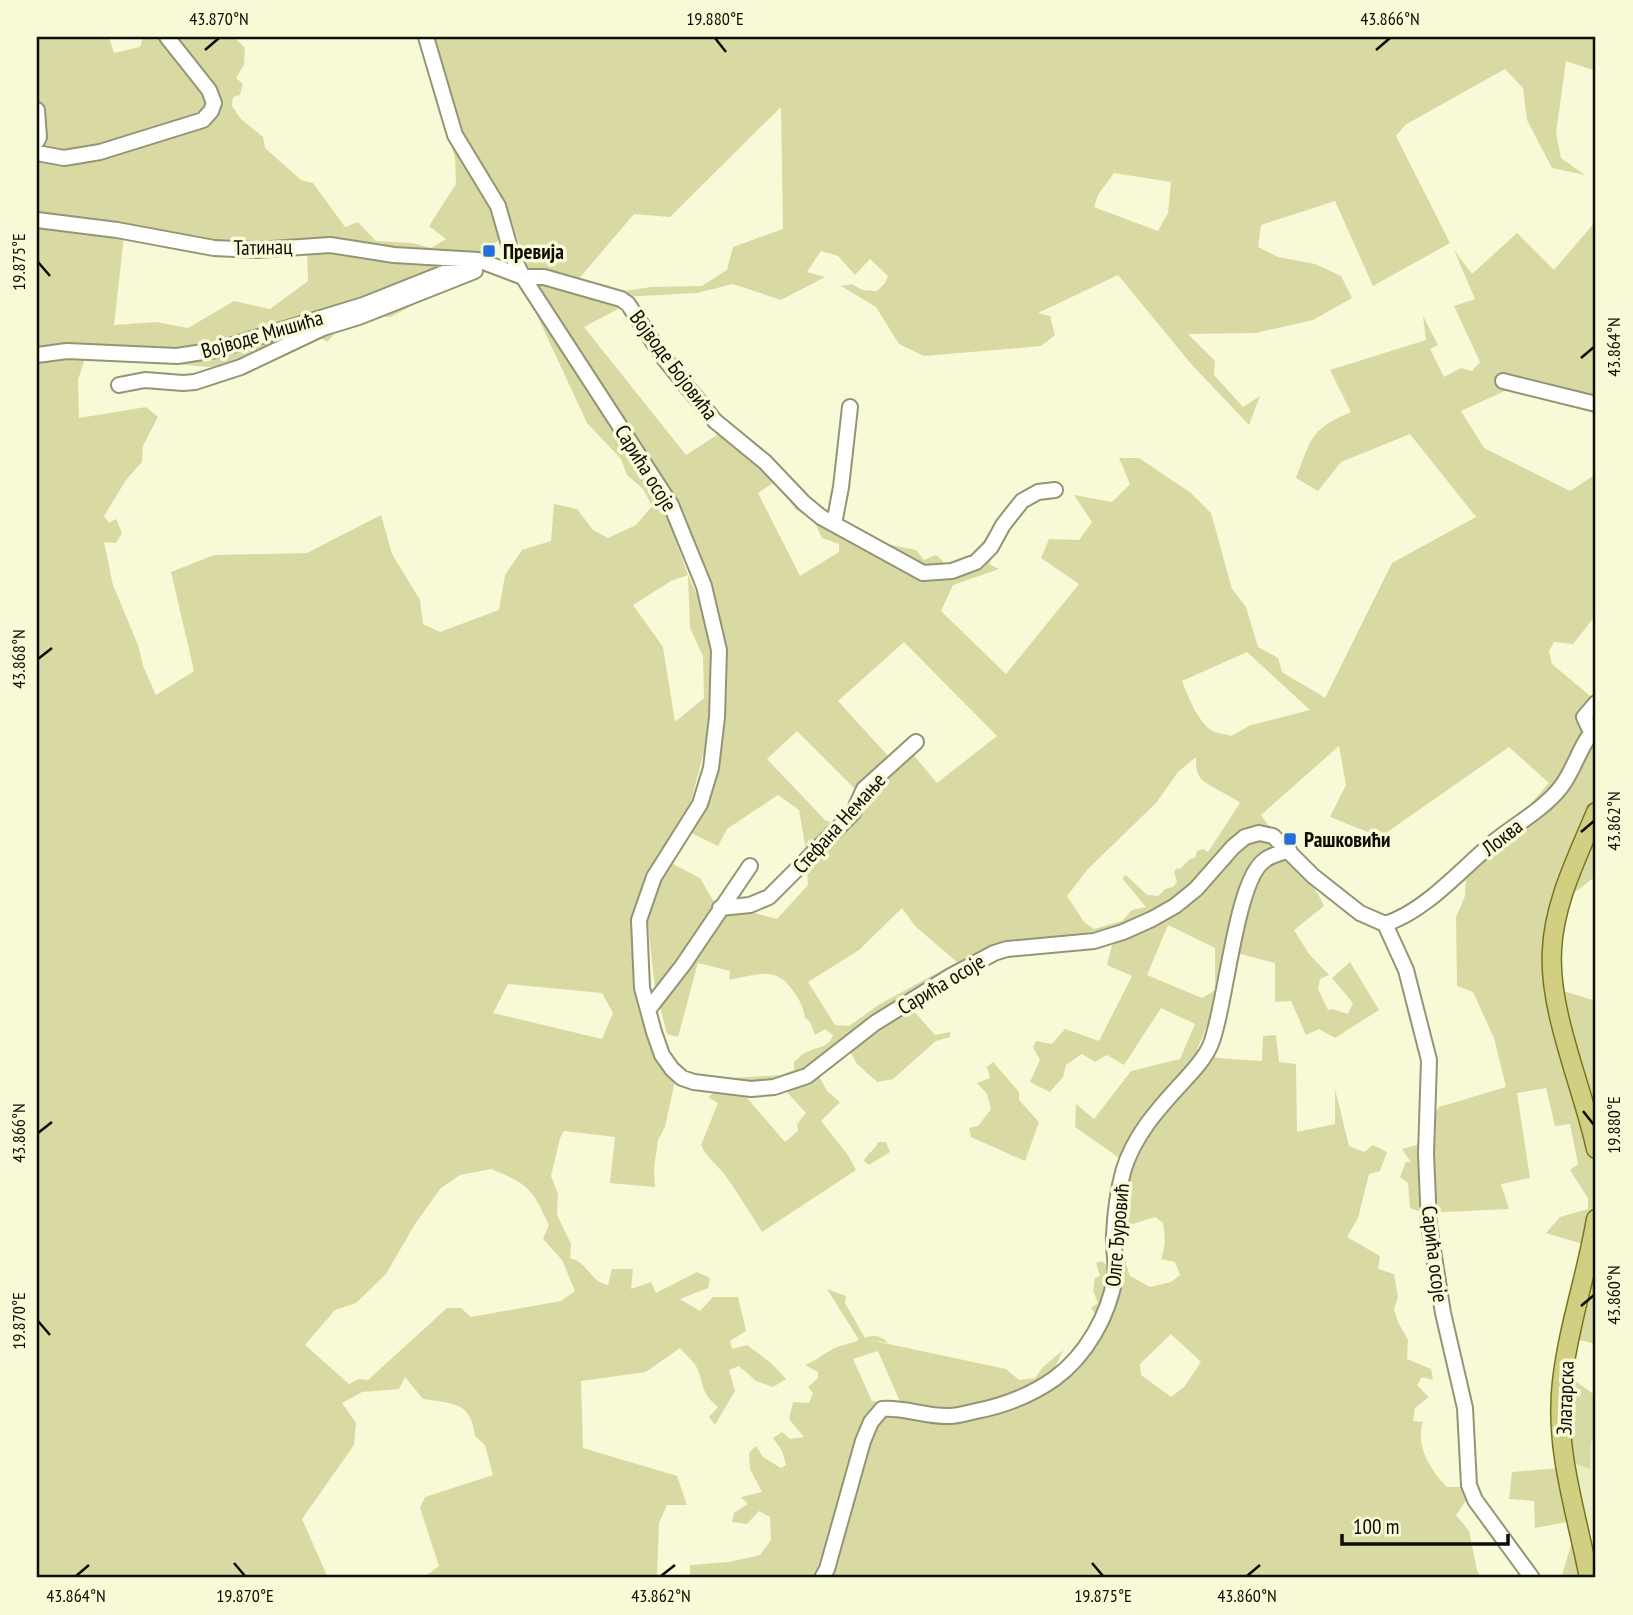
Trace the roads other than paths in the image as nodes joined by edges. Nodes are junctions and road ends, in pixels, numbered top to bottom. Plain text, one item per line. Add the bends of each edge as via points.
1 (167, 37) edge
2 (426, 37) edge
3 (37, 110) edge
4 (37, 141) edge
5 (37, 153) edge
6 (37, 220) edge
7 (484, 262) junction
8 (523, 278) junction
9 (37, 355) edge
10 (1503, 381) dead end
11 (119, 384) dead end
12 (1596, 404) edge
13 (850, 407) dead end
14 (1055, 490) dead end
15 (834, 524) junction
16 (1596, 703) edge
17 (1594, 730) edge
18 (916, 742) dead end
19 (1596, 813) edge
20 (1289, 850) junction
21 (750, 866) dead end
22 (720, 908) junction
23 (1385, 925) junction
24 (648, 1010) junction
25 (1596, 1149) edge
26 (1596, 1219) edge
27 (822, 1578) edge
28 (1532, 1578) edge
29 (1589, 1578) edge

1 - 5 street via 209,90 214,103 204,120 100,152 64,158
2 - 8 street, Сарића осоје via 455,135 498,206
3 - 4 street
6 - 7 street, Татинац via 214,248 330,245
7 - 8 street
7 - 9 street, Војводе Мишића via 216,350 177,356 77,351
7 - 11 street, Војводе Мишића via 428,291 323,328 241,367 195,382
8 - 15 street, Војводе Бојовића via 544,277 628,304 663,357 715,421 765,462 804,503
8 - 24 street, Сарића осоје via 671,505 704,586 719,650 717,717 700,804 654,877 639,920 642,988
10 - 12 street
13 - 15 street
14 - 15 street, Војводе Бојовића via 1022,501 976,562 952,571 923,573
16 - 17 street, Локва via 1584,717
17 - 23 street, Локва via 1562,787 1547,802 1421,907
18 - 22 street, Стефана Немање via 864,789 853,813 769,897 750,905
19 - 25 main road via 1561,901 1551,964 1557,1004
20 - 23 street, Сарића осоје via 1313,876 1360,913
20 - 24 street, Сарића осоје via 1273,836 1245,837 1196,890 1152,919 1094,941 994,953 875,1023 807,1076 774,1087 751,1089 682,1078 662,1055
20 - 27 street, Олге Ђуровић via 1263,860 1253,874 1209,1047 1132,1146 1123,1173 1114,1236 1114,1283 1098,1326 1078,1356 1054,1379 1000,1406 951,1416 898,1407 882,1409 863,1441
21 - 22 street
22 - 24 street
23 - 28 street, Сарића осоје via 1406,970 1429,1060 1429,1225 1465,1408 1469,1485
26 - 29 main road, Златарска via 1564,1364 1561,1406 1566,1473

